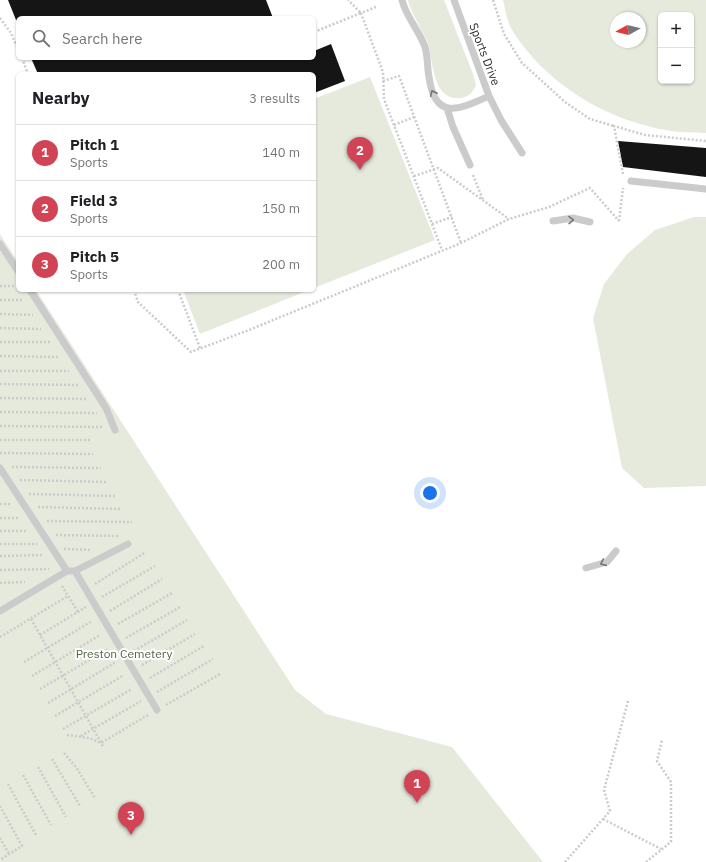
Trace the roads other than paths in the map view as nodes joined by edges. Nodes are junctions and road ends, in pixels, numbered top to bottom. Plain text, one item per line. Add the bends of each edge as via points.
1 (402, 0) edge
2 (454, 0) edge
3 (489, 96) junction
4 (447, 108) junction
5 (522, 153) dead end
6 (470, 165) road end
7 (631, 181) dead end
8 (706, 189) edge
9 (553, 222) dead end
10 (590, 222) dead end
11 (0, 244) edge
12 (16, 268) edge
13 (31, 292) edge
14 (114, 428) road end
15 (4, 468) edge
16 (128, 544) dead end
17 (616, 551) dead end
18 (586, 568) dead end
19 (66, 570) junction
20 (75, 572) junction
21 (0, 611) edge
22 (157, 710) dead end

4 -> 1 lane via 436,99 430,88 428,58 424,45 408,17
2 - 3 lane, Sports Drive
3 - 4 lane, Sports Drive via 455,110
3 - 5 lane
4 - 6 lane
7 - 8 lane
9 -> 10 lane via 573,218
11 - 12 lane
13 - 14 lane via 83,371
15 - 19 lane via 16,494
16 - 20 lane
17 -> 18 lane via 607,562
19 - 20 lane
19 - 21 lane
20 - 22 lane

